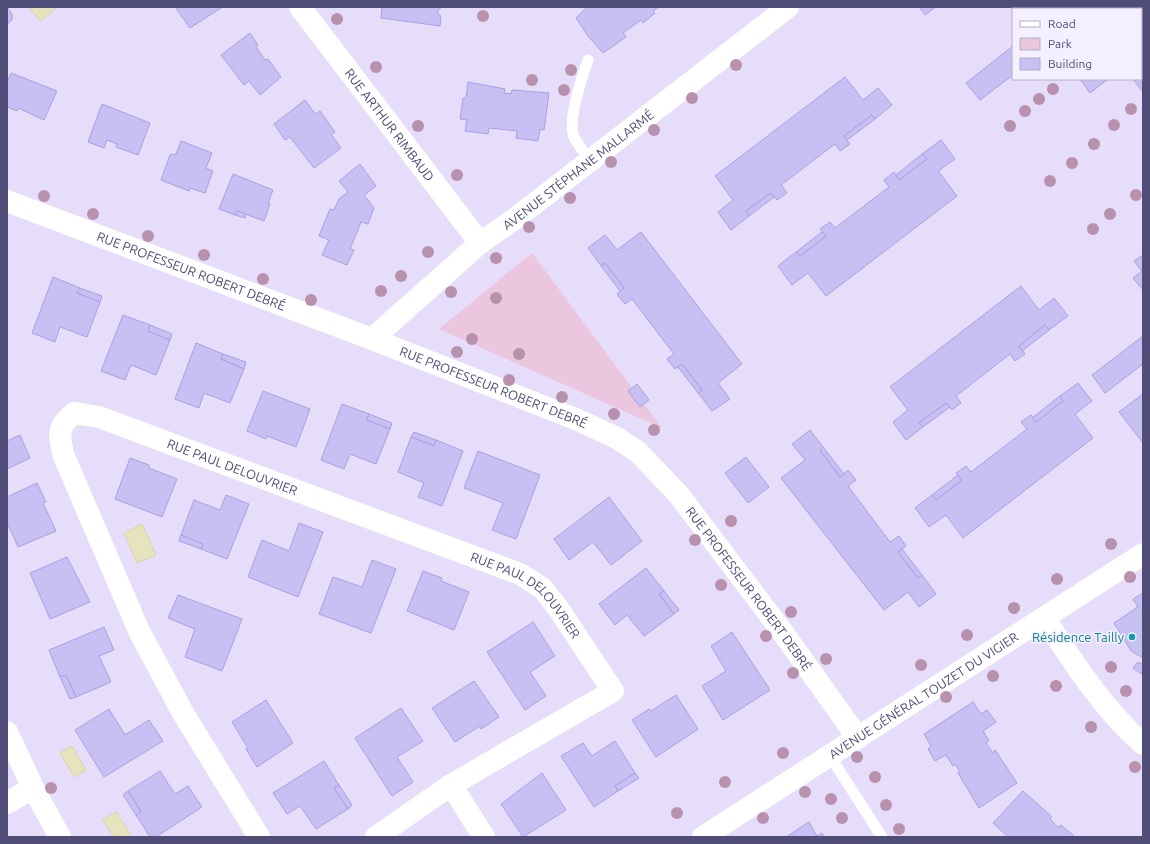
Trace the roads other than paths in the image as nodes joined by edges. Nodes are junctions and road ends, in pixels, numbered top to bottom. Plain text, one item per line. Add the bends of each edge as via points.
1 (300, 7) edge
2 (788, 7) edge
3 (588, 60) dead end
4 (590, 161) junction
5 (7, 201) edge
6 (480, 243) junction
7 (372, 339) junction
8 (1143, 554) edge
9 (1045, 618) junction
10 (7, 732) edge
11 (858, 738) junction
12 (1143, 744) edge
13 (830, 756) junction
14 (451, 785) junction
15 (33, 788) junction
16 (7, 803) edge
17 (60, 837) edge
18 (259, 837) edge
19 (376, 837) edge
20 (484, 837) edge
21 (703, 837) edge
22 (882, 837) edge

1 - 6 street, RUE ARTHUR RIMBAUD
2 - 4 street, AVENUE STÉPHANE MALLARMÉ
3 - 4 lane via 578,85 573,136
4 - 6 street, AVENUE STÉPHANE MALLARMÉ
5 - 7 street, RUE PROFESSEUR ROBERT DEBRÉ
6 - 7 street, AVENUE STÉPHANE MALLARMÉ
7 - 11 street, RUE PROFESSEUR ROBERT DEBRÉ via 578,420 617,438 638,452 679,495 786,636
8 - 9 street, AVENUE GÉNÉRAL TOUZET DU VIGIER
9 - 11 street, AVENUE GÉNÉRAL TOUZET DU VIGIER
9 - 12 street via 1086,682
10 - 15 street
11 - 13 street, AVENUE GÉNÉRAL TOUZET DU VIGIER
13 - 21 street, AVENUE GÉNÉRAL TOUZET DU VIGIER
13 - 22 lane
14 - 18 street, RUE PAUL DELOUVRIER via 613,691 542,588 520,574 99,417 74,413 64,421 59,432 63,454 136,624 183,713
14 - 19 street, RUE PAUL DELOUVRIER
14 - 20 street
15 - 16 street
15 - 17 street

